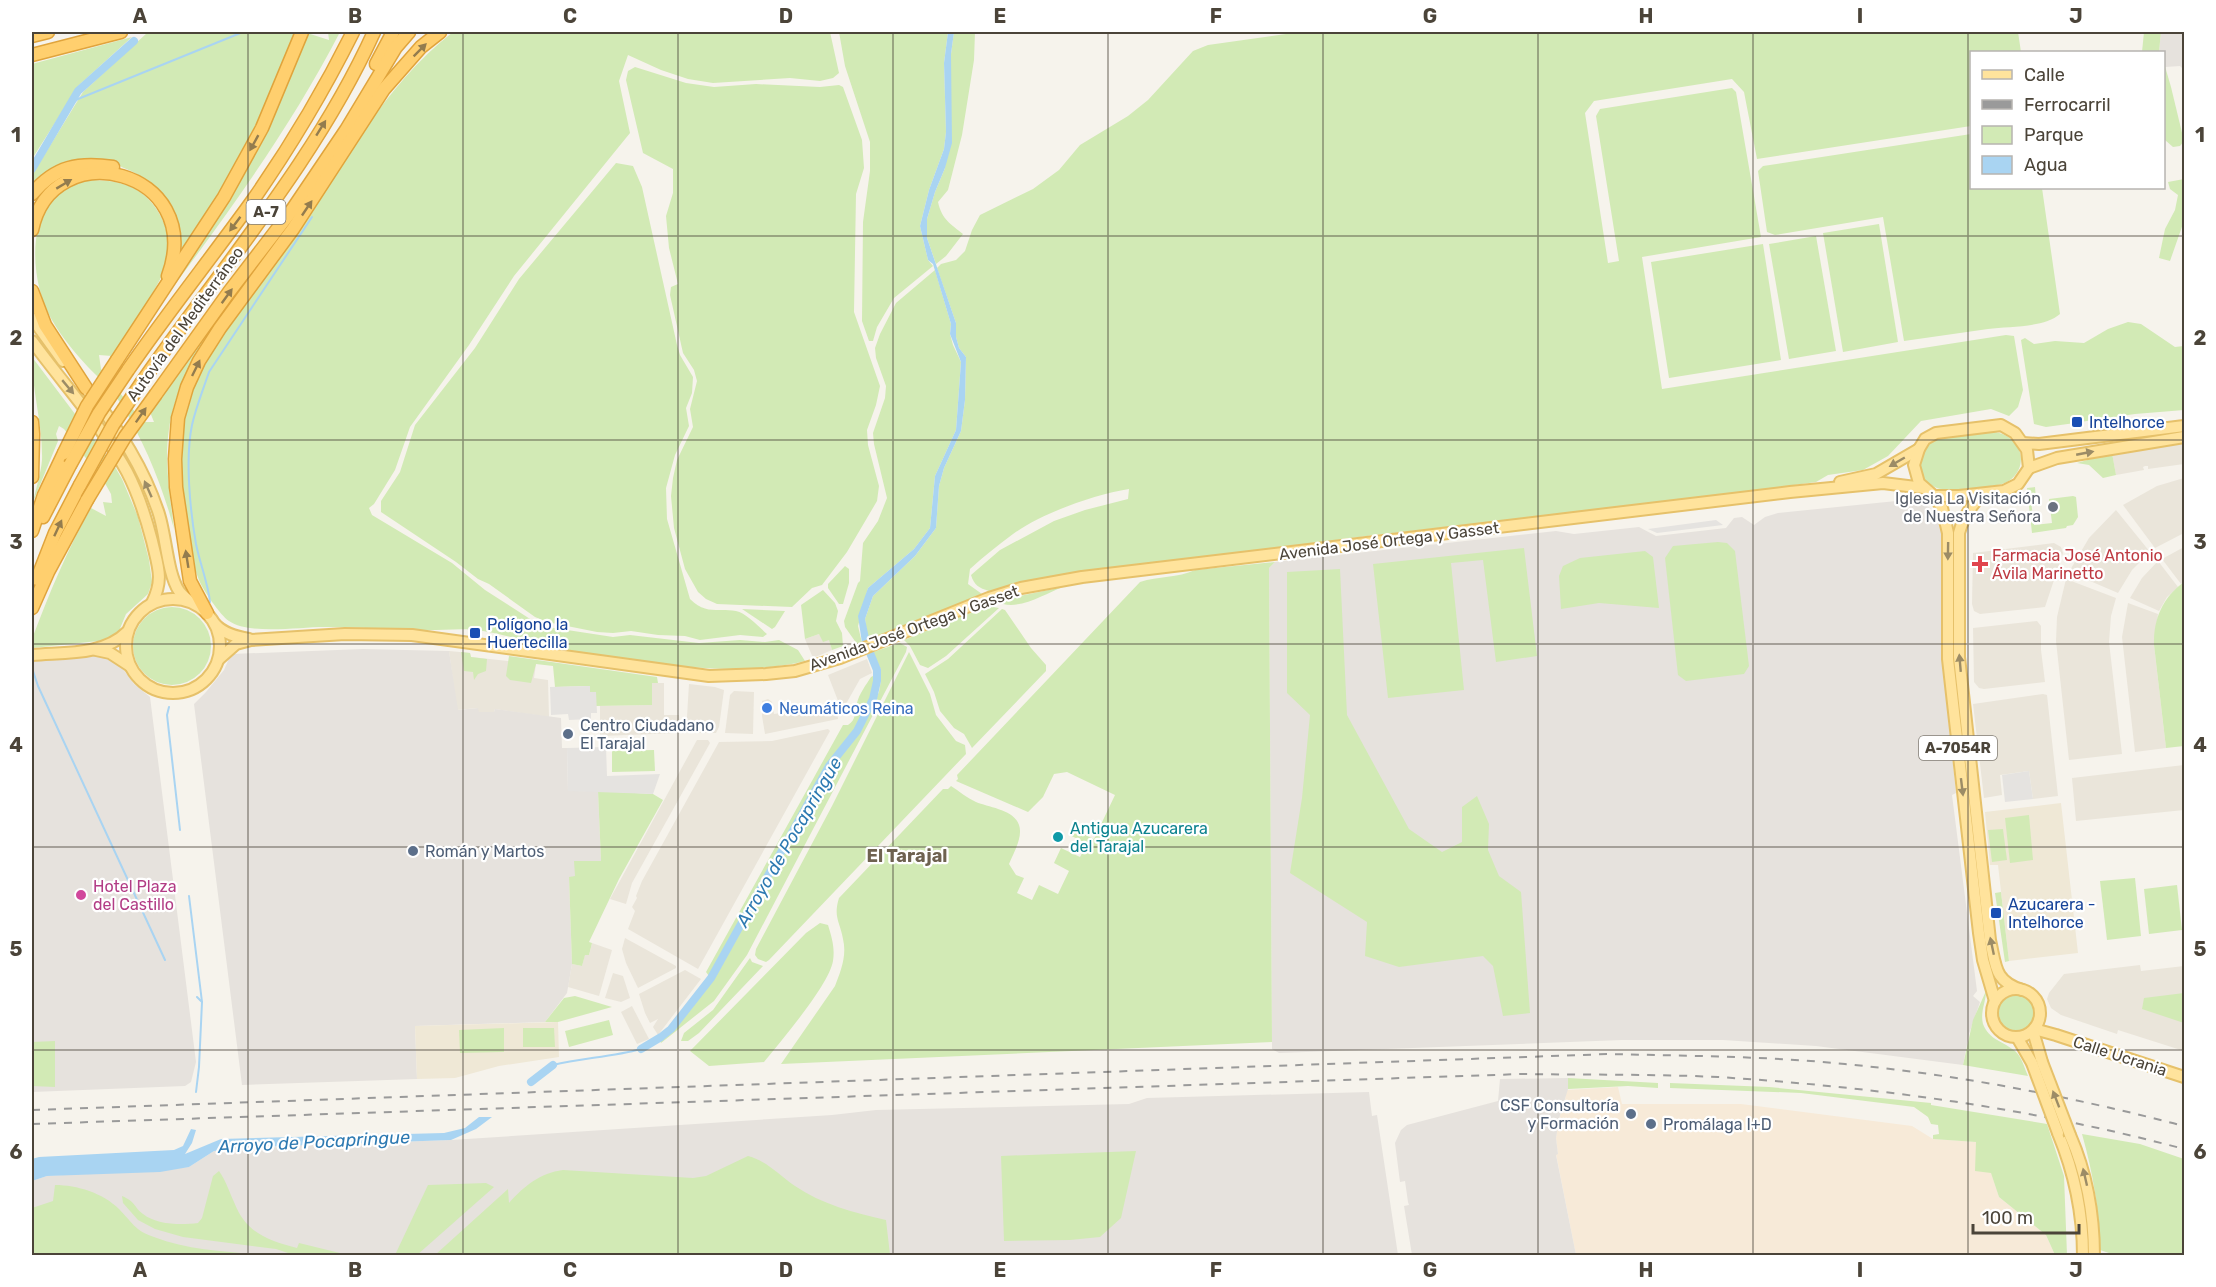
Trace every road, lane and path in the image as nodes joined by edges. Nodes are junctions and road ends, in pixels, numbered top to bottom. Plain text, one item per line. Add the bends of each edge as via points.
1 (48, 32) edge
2 (121, 32) edge
3 (302, 32) edge
4 (353, 32) edge
5 (374, 32) edge
6 (393, 32) edge
7 (409, 32) edge
8 (440, 32) edge
9 (32, 36) edge
10 (32, 55) edge
11 (326, 158) junction
12 (147, 186) junction
13 (32, 194) edge
14 (32, 230) edge
15 (32, 291) edge
16 (32, 318) edge
17 (32, 341) edge
18 (129, 343) junction
19 (86, 388) junction
20 (32, 422) edge
21 (2184, 426) edge
22 (2184, 437) edge
23 (2023, 443) junction
24 (1918, 449) junction
25 (2029, 468) junction
26 (32, 477) edge
27 (1924, 488) junction
28 (1790, 492) junction
29 (1983, 494) junction
30 (1934, 496) junction
31 (32, 531) edge
32 (32, 537) edge
33 (44, 572) junction
34 (32, 595) edge
35 (189, 601) junction
36 (152, 603) junction
37 (32, 608) edge
38 (207, 613) junction
39 (215, 624) junction
40 (127, 632) junction
41 (251, 640) junction
42 (93, 650) junction
43 (32, 655) edge
44 (219, 658) junction
45 (130, 666) junction
46 (2022, 990) junction
47 (1995, 1002) junction
48 (2040, 1014) junction
49 (2033, 1030) junction
50 (2056, 1035) junction
51 (2017, 1037) junction
52 (2037, 1063) junction
53 (2184, 1077) edge
54 (2083, 1256) edge
55 (2094, 1256) edge

1 - 9 highway
2 - 10 highway
3 -> 18 highway via 261,128 224,197
4 -> 32 highway, Autovía del Mediterráneo / A-7, bridge via 306,120 253,200 99,413
33 -> 5 highway, Autovía del Mediterráneo / A-7, bridge via 55,533 113,425 293,174 338,102
6 - 11 highway
7 - 11 highway
38 -> 8 highway via 190,581 176,487 178,418 187,387 220,328 293,229 384,89 421,47
33 -> 11 highway, bridge via 125,437
12 - 13 highway via 116,167 93,164 55,173
14 -> 12 highway via 43,203 67,181 92,173 114,174
12 - 18 highway via 170,219 175,238 174,260
15 - 19 highway via 45,325
16 - 19 main road
17 -> 36 main road via 107,439 128,474 146,520 160,575
18 - 31 highway, bridge via 87,406 44,495
35 -> 19 main road via 176,583 158,510 142,474 103,408
20 - 26 highway
21 - 23 main road via 2045,444
25 -> 22 main road via 2057,458
23 - 24 main road via 2001,425 1935,433
23 - 25 main road
24 - 27 main road via 1914,465
24 -> 28 main road, Avenida José Ortega y Gasset via 1876,474
25 - 29 main road via 2018,484
27 - 28 main road, Avenida José Ortega y Gasset via 1883,483
27 - 30 main road
28 - 41 main road, Avenida José Ortega y Gasset via 1082,577 989,598 825,663 758,675 709,676 412,635 345,633
29 - 30 main road
46 -> 29 main road, A-7054R via 2008,985 1998,974 1990,940 1959,657 1959,533 1974,502
30 -> 47 main road, A-7054R via 1942,508 1948,533 1947,659 1979,933
33 - 34 highway, Autovía del Mediterráneo / A-7
33 - 37 highway
35 - 36 main road via 164,599
35 - 38 main road
36 - 40 main road via 136,615
38 - 39 main road
39 - 41 main road, Avenida José Ortega y Gasset via 236,637
39 - 44 main road
40 - 42 main road via 118,641
40 - 45 main road via 125,644
41 - 44 main road, Avenida José Ortega y Gasset via 236,644
42 - 43 main road
42 - 45 main road via 110,653
44 - 45 main road via 206,681 178,693 147,686
46 - 47 main road via 2006,991
46 - 48 main road, A-7054R via 2034,996
47 - 51 main road, A-7054R via 1993,1021 1999,1030
48 - 49 main road
48 - 50 main road, Calle Ucrania
49 - 50 main road, Calle Ucrania
49 - 51 main road
49 - 52 main road, A-7054R
50 - 53 main road, Calle Ucrania
51 - 52 main road, A-7054R
52 - 54 main road, A-7054R, bridge via 2077,1187
55 -> 52 main road, A-7054R, bridge via 2093,1210 2081,1160

